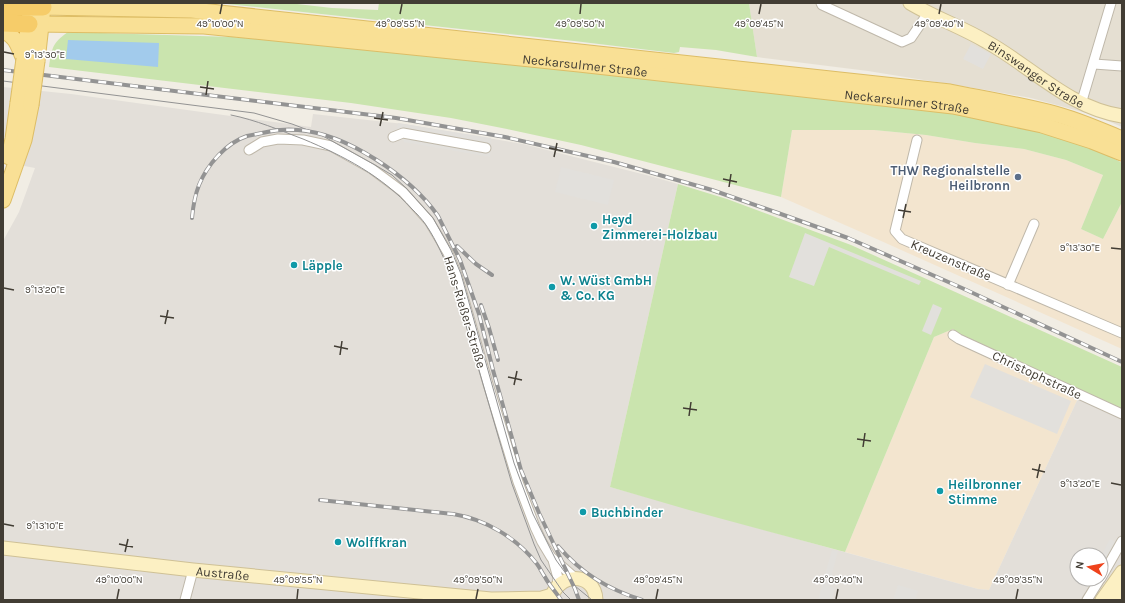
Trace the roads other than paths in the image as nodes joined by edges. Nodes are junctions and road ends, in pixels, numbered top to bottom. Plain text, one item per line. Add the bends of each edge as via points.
1 (821, 3) edge
2 (910, 3) edge
3 (1111, 3) edge
4 (3, 7) edge
5 (928, 13) junction
6 (36, 16) junction
7 (3, 24) edge
8 (3, 30) edge
9 (31, 60) junction
10 (1094, 64) junction
11 (1122, 66) edge
12 (25, 104) junction
13 (1082, 104) junction
14 (1122, 116) edge
15 (392, 137) dead end
16 (1122, 139) edge
17 (917, 140) dead end
18 (486, 148) dead end
19 (249, 150) dead end
20 (1122, 153) edge
21 (3, 176) edge
22 (3, 200) edge
23 (1034, 224) dead end
24 (1008, 285) junction
25 (1122, 333) edge
26 (953, 335) dead end
27 (1122, 414) edge
28 (1122, 541) edge
29 (3, 548) edge
30 (553, 559) junction
31 (1109, 564) edge
32 (193, 570) junction
33 (1122, 572) edge
34 (575, 578) junction
35 (1095, 587) edge
36 (1122, 587) edge
37 (554, 593) edge
38 (493, 599) edge
39 (598, 599) edge
40 (185, 600) edge
41 (1087, 600) edge
42 (1102, 600) edge
43 (1113, 600) edge

1 - 5 street via 902,42 911,38
2 - 5 main road, Binswanger Straße
3 - 10 street
4 - 6 highway
5 - 13 main road, Binswanger Straße via 986,41
6 - 7 highway
6 - 9 main road
6 - 16 main road, Neckarsulmer Straße via 192,10 950,92 1055,114
6 - 20 main road, Neckarsulmer Straße via 204,26 953,106 1042,125
8 - 9 main road via 13,36
9 - 12 main road, bridge
10 - 11 street
10 - 13 street
12 - 21 main road
12 - 22 main road via 24,140
13 - 14 main road, Binswanger Straße
15 - 18 street via 403,134
17 - 24 street, Kreuzenstraße via 894,231 902,239
19 - 30 street, Hans-Rießer-Straße via 262,142 278,139 331,146 372,169 404,192 429,221 448,253 457,275 518,482 542,542
23 - 24 street, Kreuzenstraße
24 - 25 street, Kreuzenstraße
26 - 27 street, Christophstraße
28 - 31 street
29 - 32 main road, Austraße
30 - 34 street, Hans-Rießer-Straße
30 - 37 street, Hans-Rießer-Straße via 558,578
32 - 38 main road, Austraße
32 - 40 street
33 - 42 main road
34 - 37 main road, Austraße via 564,581
34 - 39 main road via 588,583
35 - 41 street
36 - 43 main road
37 - 38 main road, Austraße via 542,598

